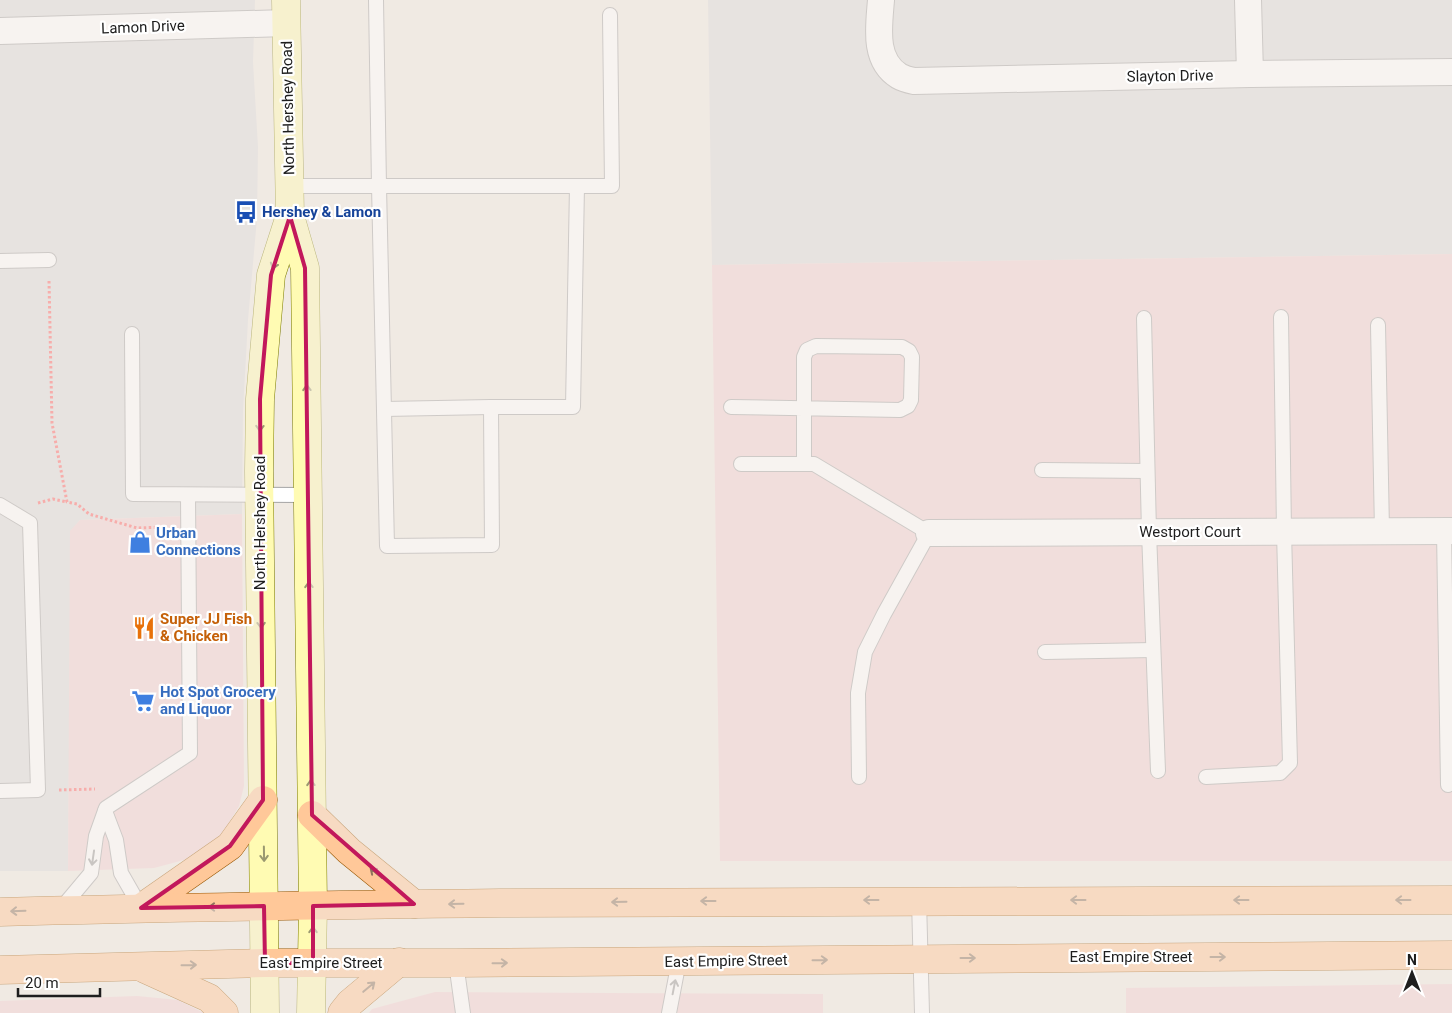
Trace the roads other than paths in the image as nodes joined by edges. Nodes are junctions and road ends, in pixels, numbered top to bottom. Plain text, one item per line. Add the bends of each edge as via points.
1 (376, 0) edge
2 (881, 0) edge
3 (1248, 0) edge
4 (286, 11) edge
5 (610, 15) dead end
6 (0, 31) edge
7 (1452, 72) edge
8 (1250, 74) junction
9 (290, 186) junction
10 (379, 186) junction
11 (577, 186) junction
12 (290, 216) junction
13 (49, 260) road end
14 (0, 261) edge
15 (1281, 317) dead end
16 (1144, 318) dead end
17 (1378, 325) dead end
18 (132, 334) dead end
19 (491, 407) junction
20 (731, 407) dead end
21 (804, 408) junction
22 (384, 409) junction
23 (741, 464) dead end
24 (804, 464) junction
25 (1042, 470) dead end
26 (1148, 471) junction
27 (188, 495) junction
28 (259, 495) junction
29 (308, 495) junction
30 (0, 505) edge
31 (1382, 531) junction
32 (1448, 531) edge
33 (1149, 532) junction
34 (1284, 532) junction
35 (929, 533) junction
36 (1154, 650) junction
37 (1045, 652) dead end
38 (1158, 771) dead end
39 (859, 777) dead end
40 (1206, 777) dead end
41 (1448, 784) dead end
42 (0, 791) edge
43 (263, 800) junction
44 (105, 811) junction
45 (312, 815) junction
46 (919, 900) junction
47 (1452, 900) edge
48 (414, 904) junction
49 (264, 906) junction
50 (313, 906) junction
51 (141, 908) junction
52 (60, 910) junction
53 (0, 912) edge
54 (1452, 956) edge
55 (920, 959) junction
56 (679, 961) junction
57 (399, 962) junction
58 (265, 963) junction
59 (313, 963) junction
60 (456, 963) junction
61 (139, 966) junction
62 (0, 970) edge
63 (224, 1013) edge
64 (265, 1013) edge
65 (311, 1013) edge
66 (342, 1013) edge
67 (464, 1013) edge
68 (669, 1013) edge
69 (922, 1013) edge

1 - 10 lane
2 - 8 street, Slayton Drive via 881,53 891,70 914,82
3 - 8 street
4 - 6 street, Lamon Drive
4 - 9 main road, North Hershey Road
5 - 11 lane via 612,186
7 - 8 street, Slayton Drive
9 - 10 lane
9 - 12 main road, North Hershey Road
10 - 11 lane
10 - 22 lane
11 - 19 lane via 573,407
12 -> 28 main road, North Hershey Road via 271,275 260,399
29 -> 12 main road, North Hershey Road via 305,268
13 - 14 lane
15 - 34 lane
16 - 26 lane
17 - 31 lane
18 - 27 lane via 133,494
19 - 22 lane
19 - 22 lane via 492,545 387,546
20 - 21 lane
21 - 21 lane via 804,357 807,350 816,346 902,347 912,357 911,400 900,410
21 - 24 lane
23 - 24 lane
24 - 35 lane via 814,464
25 - 26 lane
26 - 33 lane
27 - 28 lane
27 - 44 lane via 190,753
28 - 29 lane
28 -> 43 main road, North Hershey Road
45 -> 29 main road, North Hershey Road
30 - 42 lane via 30,523 38,790
31 - 32 street, Westport Court
31 - 34 street, Westport Court
32 - 41 lane
33 - 34 street, Westport Court
33 - 35 street, Westport Court
33 - 36 lane
34 - 40 lane via 1290,763 1280,773
35 - 39 lane via 865,652 858,693
36 - 37 lane
36 - 38 lane
43 -> 49 main road, North Hershey Road
43 - 51 main road via 230,846
44 - 51 lane via 116,840 121,873
44 -> 52 lane via 96,836 91,873
48 -> 45 main road
45 - 50 main road, North Hershey Road
47 -> 46 main road
46 -> 48 main road
46 - 55 lane
48 - 50 main road
49 - 50 main road
49 -> 51 main road
49 - 58 main road, North Hershey Road
59 -> 50 main road, North Hershey Road
51 - 52 main road
52 -> 53 main road
55 -> 54 main road, East Empire Street
56 -> 55 main road, East Empire Street
55 - 69 lane
60 -> 56 main road, East Empire Street
68 -> 56 lane
57 - 59 main road, East Empire Street
57 - 60 main road, East Empire Street
66 -> 57 main road
58 - 59 main road, East Empire Street
61 -> 58 main road, East Empire Street
58 - 64 main road, North Hershey Road
59 - 65 main road, North Hershey Road
60 - 67 lane
61 - 62 main road, East Empire Street
61 - 63 main road via 209,998

